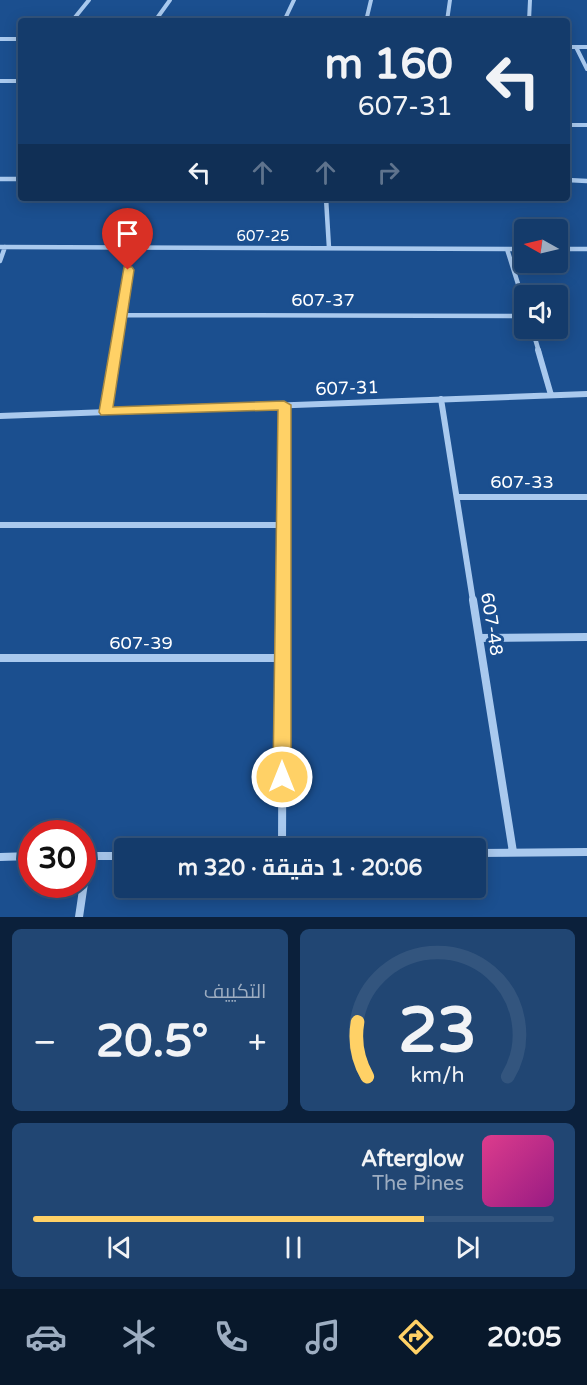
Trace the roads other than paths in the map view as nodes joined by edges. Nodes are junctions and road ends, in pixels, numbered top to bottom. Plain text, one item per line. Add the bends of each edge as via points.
1 (89, 0) edge
2 (170, 0) edge
3 (285, 0) edge
4 (294, 0) edge
5 (371, 0) edge
6 (450, 0) edge
7 (530, 0) edge
8 (74, 18) edge
9 (157, 18) edge
10 (285, 18) edge
11 (367, 18) edge
12 (447, 18) edge
13 (529, 18) edge
14 (0, 39) edge
15 (18, 39) edge
16 (570, 47) edge
17 (576, 47) junction
18 (587, 47) edge
19 (587, 69) edge
20 (0, 81) edge
21 (18, 81) edge
22 (570, 125) edge
23 (587, 125) edge
24 (18, 179) edge
25 (0, 180) edge
26 (570, 180) edge
27 (587, 180) edge
28 (326, 201) edge
29 (2, 247) edge
30 (131, 247) junction
31 (329, 248) junction
32 (507, 249) junction
33 (514, 249) edge
34 (568, 249) edge
35 (587, 249) edge
36 (0, 261) edge
37 (518, 285) edge
38 (122, 315) junction
39 (514, 316) edge
40 (535, 339) edge
41 (587, 394) edge
42 (551, 395) junction
43 (441, 399) junction
44 (284, 405) junction
45 (106, 412) junction
46 (0, 416) edge
47 (587, 496) edge
48 (457, 497) junction
49 (0, 525) edge
50 (283, 525) junction
51 (479, 638) junction
52 (587, 638) edge
53 (0, 658) edge
54 (283, 658) junction
55 (282, 838) edge
56 (513, 852) junction
57 (587, 852) edge
58 (486, 853) edge
59 (18, 856) edge
60 (96, 856) edge
61 (114, 856) edge
62 (0, 857) edge
63 (81, 898) edge
64 (79, 917) edge

1 - 8 street
2 - 9 street
3 - 4 street
4 - 10 street
5 - 11 street
6 - 12 street
7 - 13 street
14 - 15 street
16 - 17 street
17 - 18 street
17 - 19 street
20 - 21 street
22 - 23 street
24 - 25 street
26 - 27 street
28 - 31 street
29 - 30 street, 607-25
29 - 36 street
30 - 31 street, 607-25
30 - 38 street
31 - 32 street, 607-25
32 - 33 street, 607-25
32 - 37 street
34 - 35 street
38 - 39 street, 607-37
38 - 45 street
40 - 42 street
41 - 42 street, 607-31
42 - 43 street, 607-31
43 - 44 street, 607-31
43 - 48 street, 607-48
44 - 45 street, 607-31
44 - 50 street
45 - 46 street, 607-31
47 - 48 street, 607-33
48 - 51 street, 607-48
49 - 50 street
50 - 54 street
51 - 52 street
51 - 56 street, 607-48
53 - 54 street, 607-39
54 - 55 street
56 - 57 street
56 - 58 street
59 - 62 street
60 - 61 street
63 - 64 street

